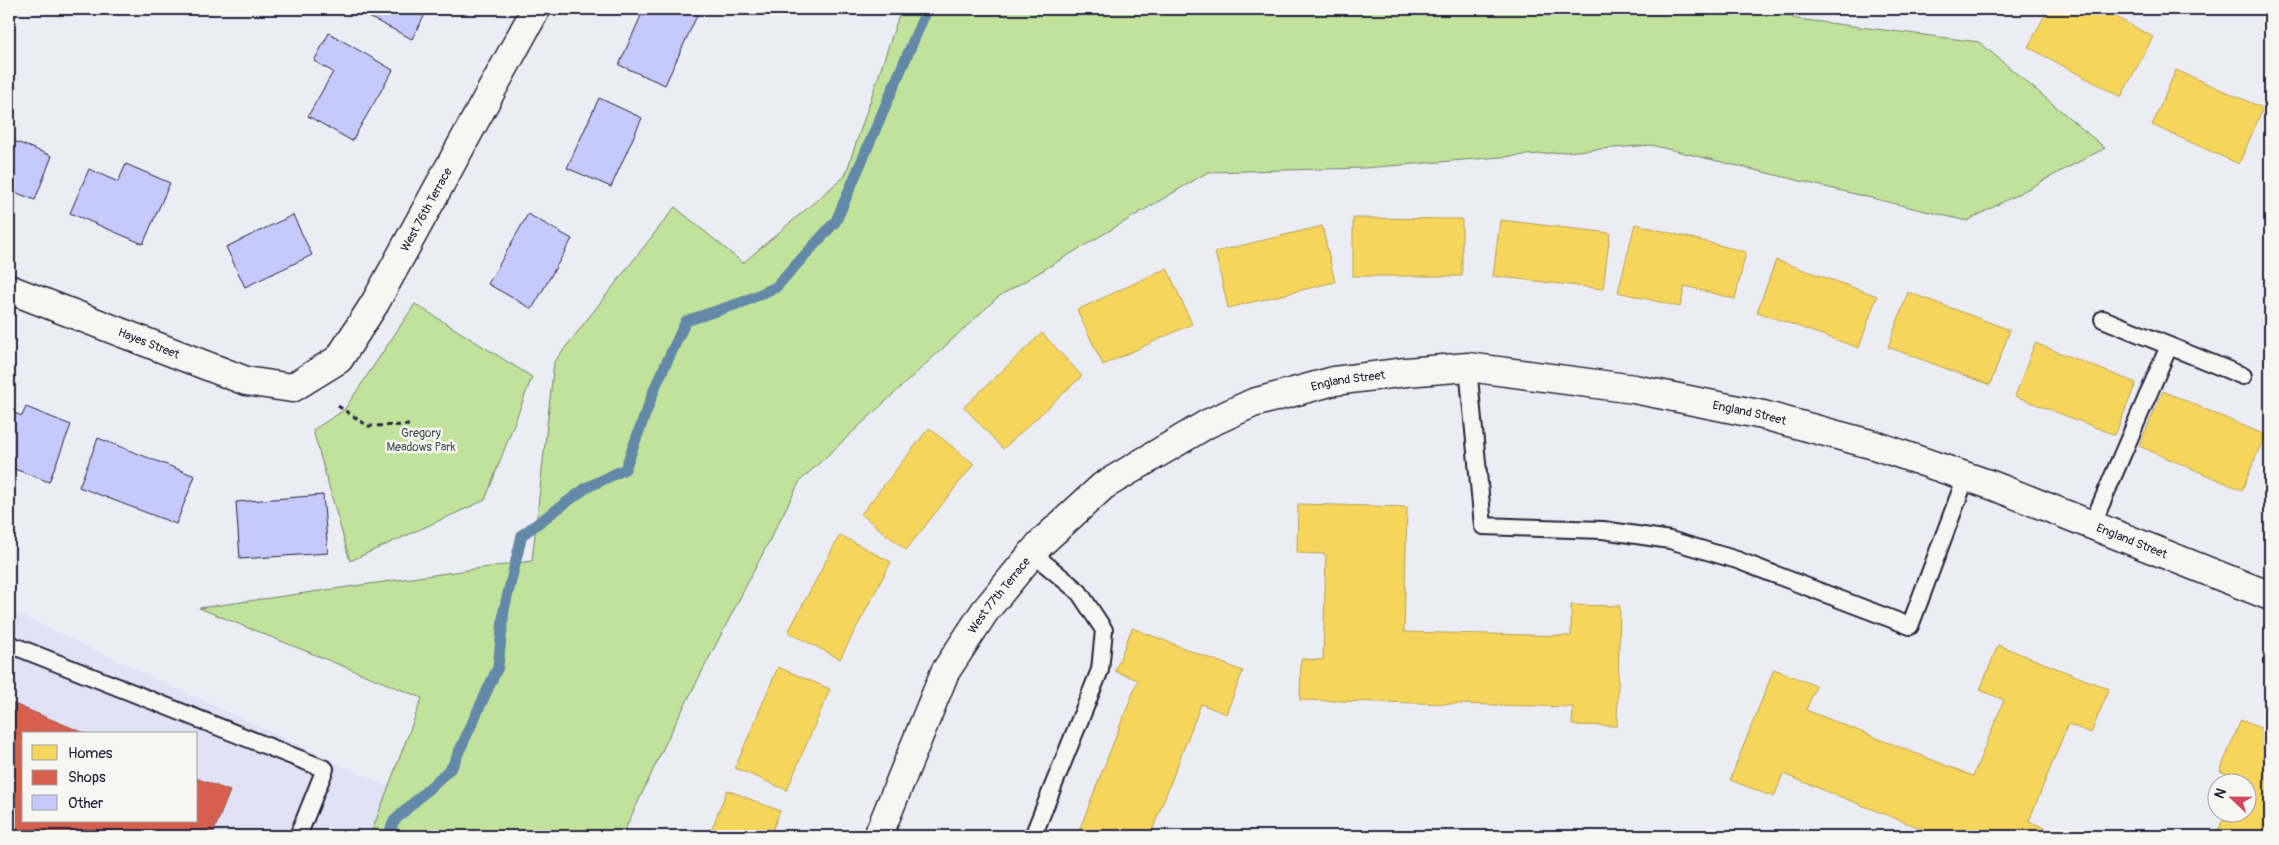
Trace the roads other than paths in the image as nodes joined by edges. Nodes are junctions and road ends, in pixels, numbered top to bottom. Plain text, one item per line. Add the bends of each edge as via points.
1 (536, 9) edge
2 (9, 289) edge
3 (2103, 319) dead end
4 (2169, 346) junction
5 (1468, 367) junction
6 (2244, 376) dead end
7 (292, 388) joint
8 (1207, 424) joint
9 (1966, 476) junction
10 (2092, 525) junction
11 (1032, 553) junction
12 (2270, 596) edge
13 (9, 644) edge
14 (298, 836) edge
15 (878, 836) edge
16 (1033, 836) edge

1 - 7 street, West 76th Terrace via 375,304 339,360
2 - 7 street, Hayes Street via 246,382
3 - 4 lane
4 - 6 lane
4 - 10 lane
5 - 8 street, England Street via 1334,381 1253,403
5 - 9 street, England Street via 1634,389 1763,416 1874,445
5 - 9 lane via 1483,526 1603,530 1670,540 1737,560 1910,626
8 - 11 street, West 77th Terrace via 1103,486
9 - 10 street, England Street
10 - 12 street, England Street
11 - 15 street, West 77th Terrace via 985,611 945,672
11 - 16 lane via 1079,592 1104,630 1100,670
13 - 14 lane via 325,769

